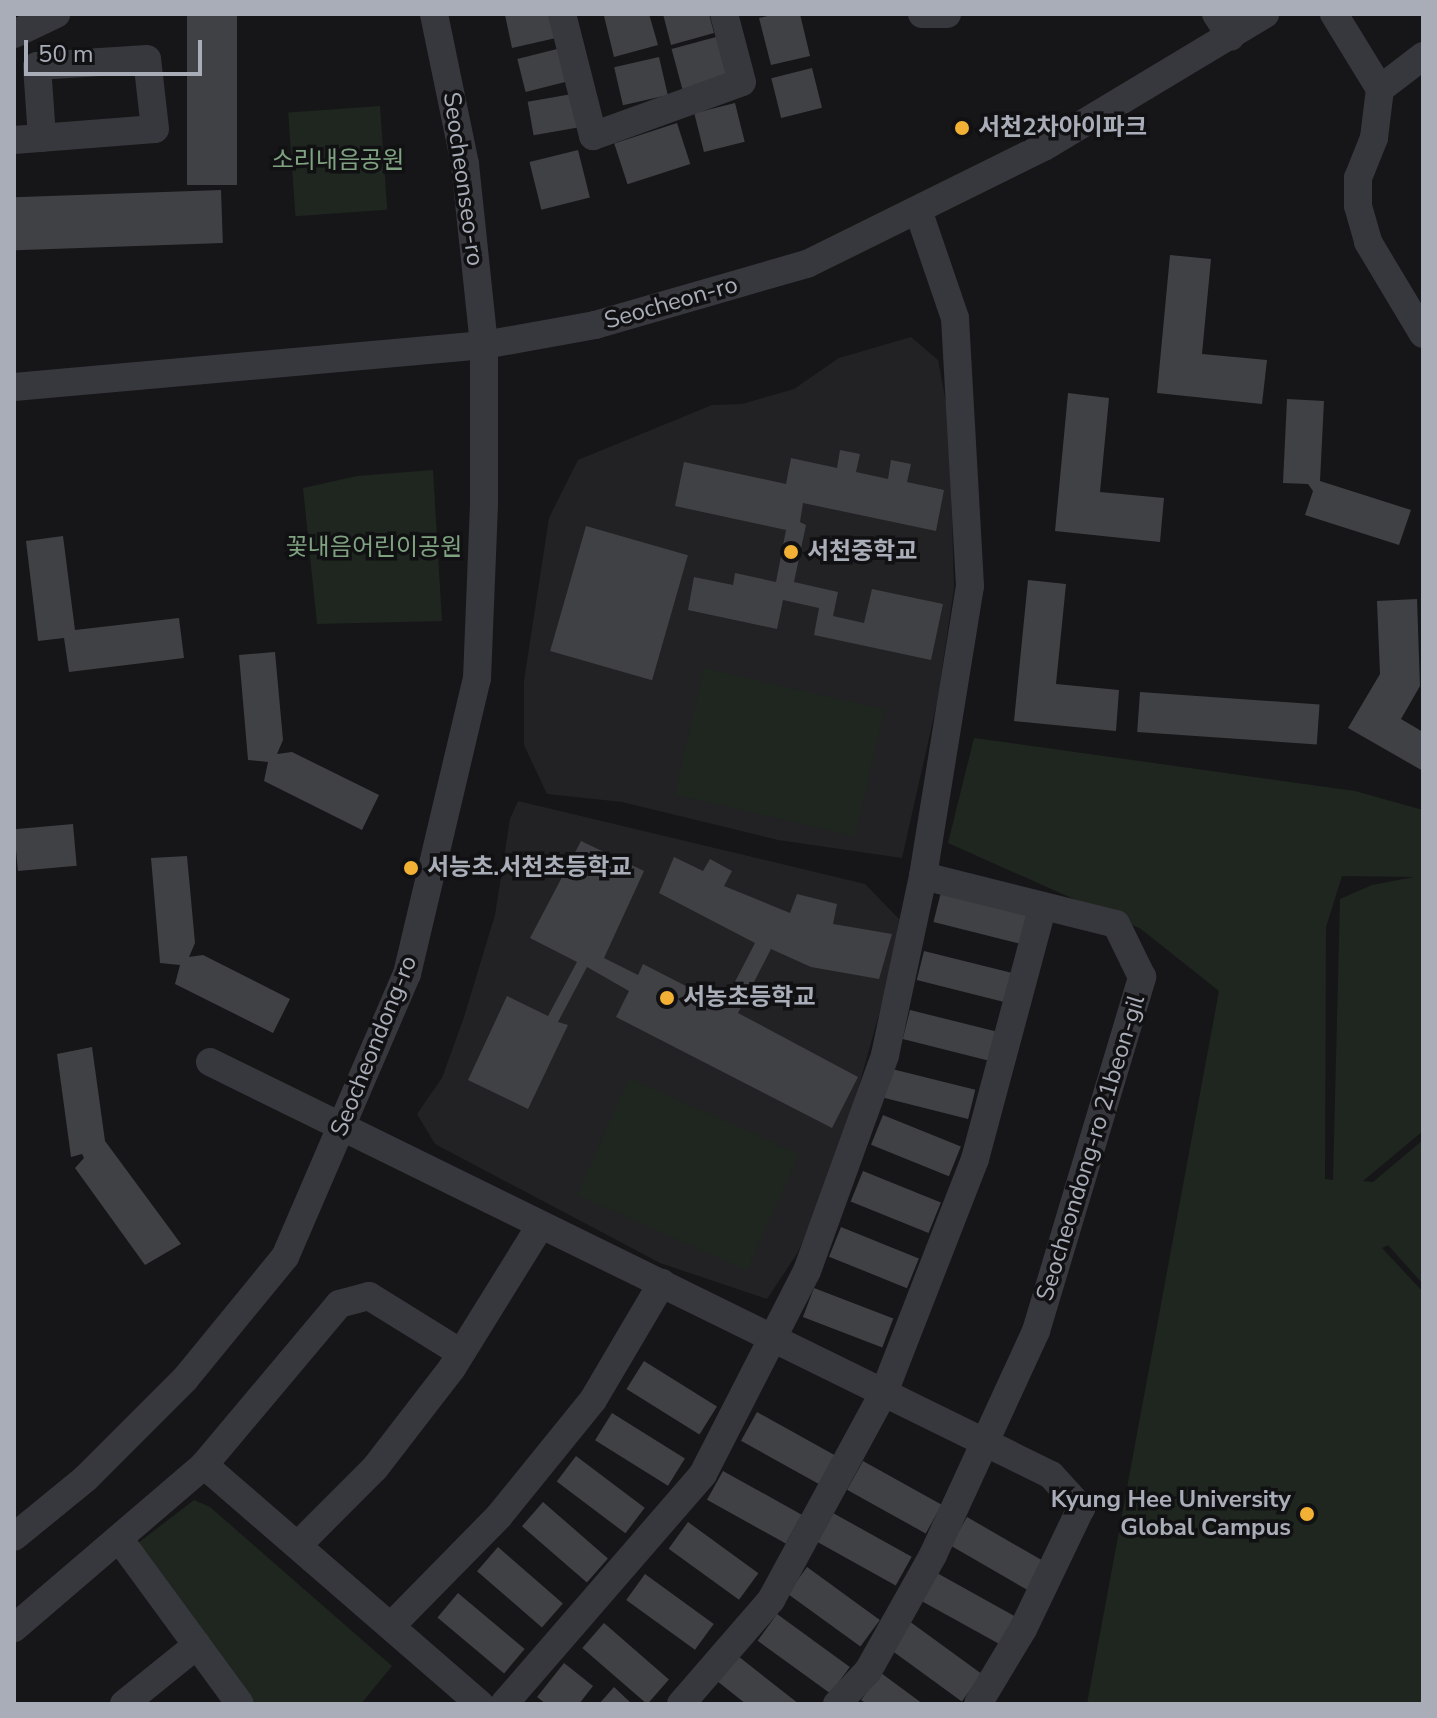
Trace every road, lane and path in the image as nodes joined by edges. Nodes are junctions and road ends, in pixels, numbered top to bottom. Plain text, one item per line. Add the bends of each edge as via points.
1 (56, 14) edge
2 (434, 14) edge
3 (562, 14) edge
4 (724, 14) edge
5 (922, 14) edge
6 (947, 14) edge
7 (1265, 14) edge
8 (1334, 14) edge
9 (1224, 26) edge
10 (14, 34) edge
11 (1423, 56) edge
12 (1380, 89) junction
13 (28, 139) edge
14 (919, 213) junction
15 (1423, 334) edge
16 (484, 345) junction
17 (14, 387) edge
18 (923, 876) junction
19 (1042, 909) junction
20 (210, 1062) dead end
21 (343, 1128) junction
22 (540, 1226) junction
23 (662, 1283) junction
24 (773, 1337) junction
25 (461, 1353) junction
26 (885, 1390) junction
27 (986, 1442) junction
28 (204, 1465) junction
29 (14, 1537) edge
30 (120, 1540) junction
31 (298, 1545) junction
32 (391, 1626) junction
33 (14, 1628) edge
34 (197, 1645) junction
35 (124, 1704) edge
36 (240, 1704) edge
37 (480, 1704) edge
38 (504, 1704) edge
39 (681, 1704) edge
40 (837, 1704) edge
41 (978, 1704) edge

1 - 10 street
2 - 16 street, Seocheonseo-ro via 465,164
3 - 4 street via 593,136 742,82
5 - 6 street
7 - 9 street, Seocheon-ro
8 - 12 street
9 - 14 street, Seocheon-ro via 1044,147
11 - 12 street
12 - 15 street via 1374,138 1358,178 1358,206 1368,242
13 - 13 street via 155,129 147,59 37,66
14 - 16 street, Seocheon-ro via 792,269 595,325
14 - 18 street via 955,318 970,586
16 - 17 street, Seocheon-ro
16 - 21 street, Seocheondong-ro via 477,679 407,974
18 - 19 street, Seocheondong-ro 21beon-gil
18 - 24 street via 885,1055 807,1271
19 - 26 street via 975,1159
19 - 27 street, Seocheondong-ro 21beon-gil via 1116,924 1142,977 1036,1331
20 - 21 street
21 - 22 street
21 - 29 street, Seocheondong-ro via 285,1257 185,1379 86,1478
22 - 23 street
22 - 25 street
23 - 24 street
23 - 32 street via 593,1400 499,1516
24 - 26 street
24 - 38 street via 703,1474
25 - 28 street via 369,1296 339,1304
25 - 31 street via 375,1468
26 - 27 street
26 - 39 street via 771,1600
27 - 40 street, Seocheondong-ro 21beon-gil via 933,1555 868,1671
27 - 41 street via 1051,1475 1081,1508 1023,1629
28 - 30 street
28 - 31 street
30 - 33 street
30 - 34 street
31 - 32 street
32 - 37 street
34 - 35 street
34 - 36 street

